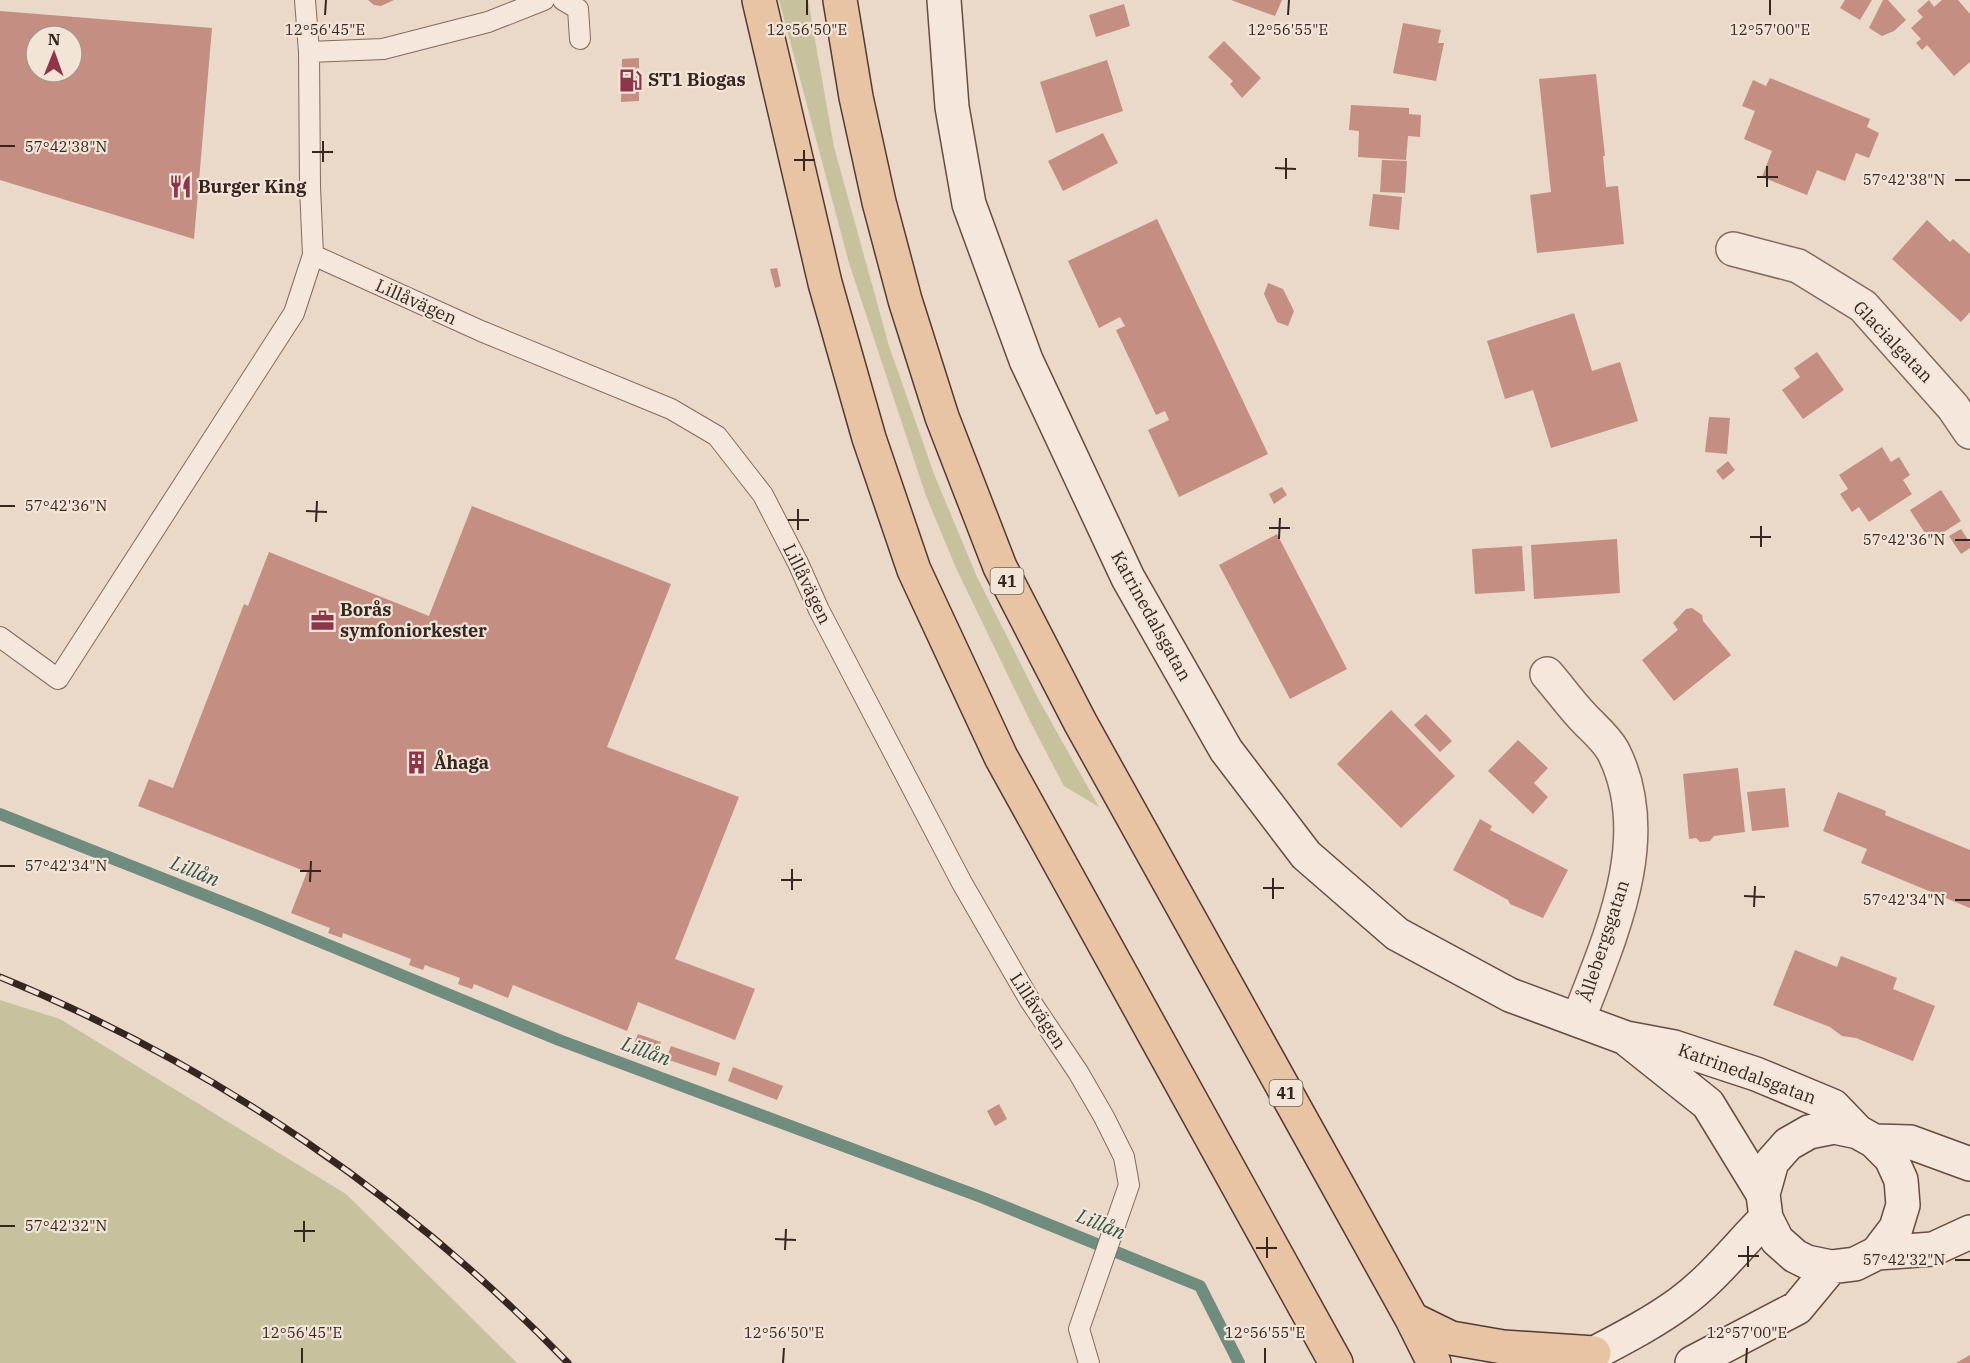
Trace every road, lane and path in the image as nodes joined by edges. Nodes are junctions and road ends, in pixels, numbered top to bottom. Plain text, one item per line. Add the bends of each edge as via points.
1 (305, 0) edge
2 (544, 0) edge
3 (563, 0) edge
4 (759, 0) edge
5 (840, 0) edge
6 (944, 0) edge
7 (580, 39) dead end
8 (309, 52) junction
9 (1733, 249) dead end
10 (313, 255) junction
11 (1964, 410) edge
12 (0, 637) edge
13 (1547, 674) dead end
14 (1578, 1020) junction
15 (1626, 1038) junction
16 (1866, 1136) junction
17 (1970, 1164) edge
18 (1764, 1206) junction
19 (1970, 1232) edge
20 (1877, 1253) junction
21 (1831, 1267) junction
22 (1299, 1294) junction
23 (1412, 1319) junction
24 (1585, 1358) edge
25 (1089, 1363) edge
26 (1336, 1363) edge
27 (1355, 1363) edge
28 (1434, 1363) edge
29 (1692, 1363) edge

1 - 8 lane
2 - 8 lane via 488,22 383,49
3 - 7 lane via 578,9
4 - 22 main road via 825,283 869,438 914,570 1001,757
5 - 23 main road, 41 via 856,97 905,300 942,417 1000,567 1086,733
6 - 14 street, Katrinedalsgatan via 952,107 969,204 1026,360 1128,578 1226,750 1306,855 1397,934 1510,995
8 - 10 lane
9 - 11 street, Glacialgatan via 1798,266 1863,306
10 - 12 lane via 294,313 58,679
10 - 25 lane, Lillåvägen via 481,331 671,409 717,436 763,495 962,883 1029,999 1078,1072 1124,1156 1129,1185 1078,1329
13 - 14 street, Ållebergsgatan via 1612,748 1628,790 1631,834 1626,880
14 - 15 street, Katrinedalsgatan
15 - 16 street, Katrinedalsgatan via 1674,1047 1756,1074 1833,1106
15 - 18 street, Katrinedalsgatan via 1708,1104
16 - 17 street via 1910,1142
16 - 18 street via 1834,1128 1809,1132 1788,1144 1773,1162
16 - 20 street via 1892,1158 1902,1180 1903,1205 1896,1228
18 - 21 street via 1777,1240 1795,1256
18 - 24 street via 1712,1276 1682,1302 1650,1324
19 - 20 street via 1933,1249
20 - 21 street via 1855,1264
21 - 29 street via 1797,1308
22 - 26 main road
22 - 27 main road
23 - 24 main road via 1451,1338
23 - 28 main road, 41

